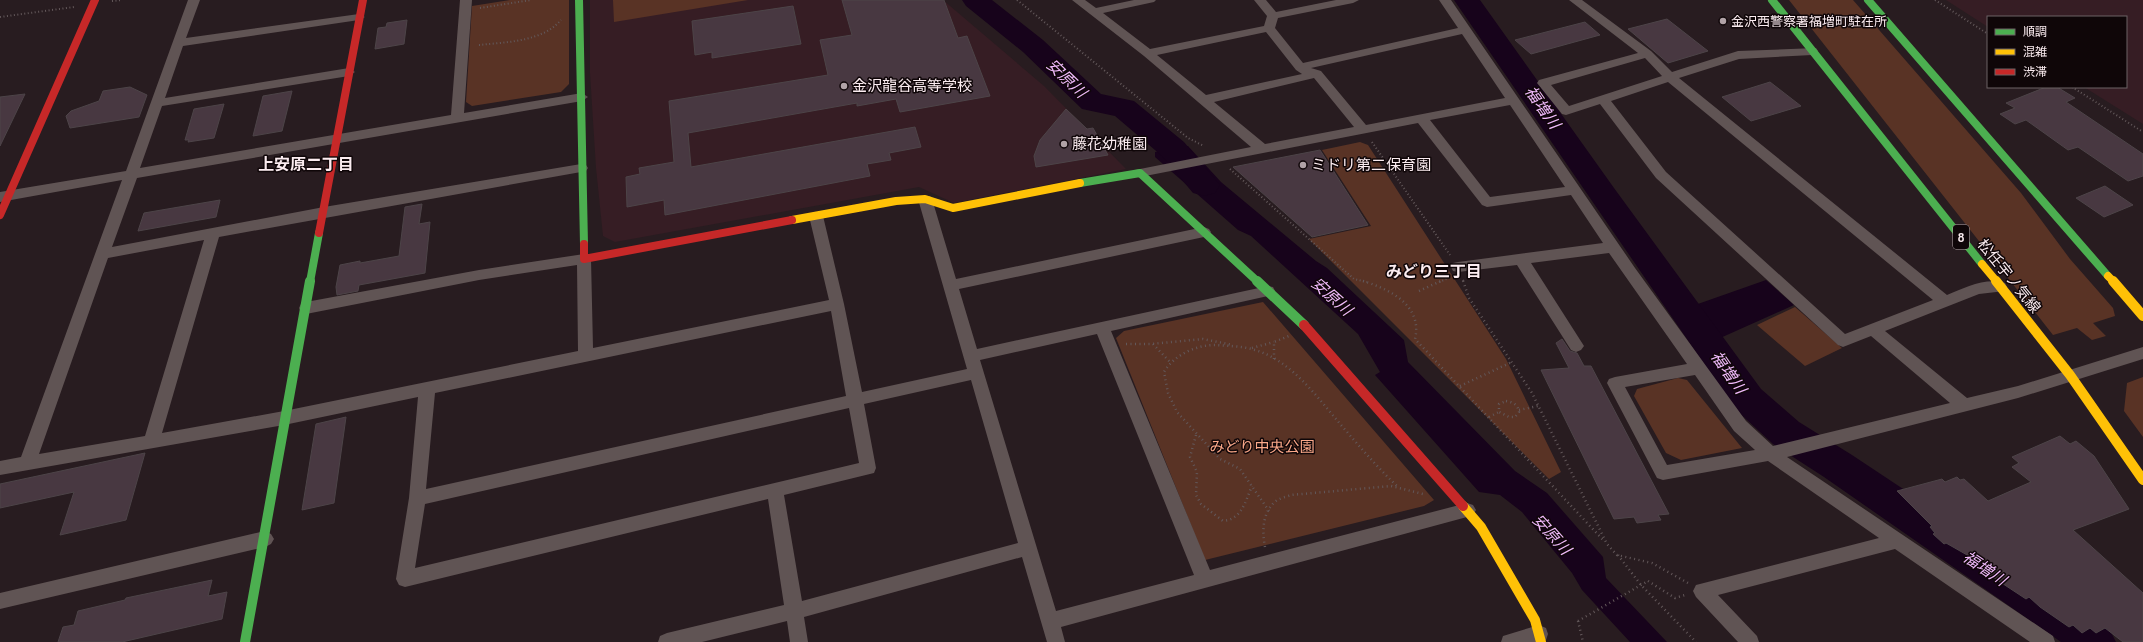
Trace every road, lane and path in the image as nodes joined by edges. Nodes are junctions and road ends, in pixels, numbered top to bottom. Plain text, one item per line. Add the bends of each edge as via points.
1 (122, 0) edge
2 (194, 0) edge
3 (363, 0) edge
4 (531, 0) edge
5 (579, 0) edge
6 (1017, 0) edge
7 (1078, 0) edge
8 (1150, 0) edge
9 (1260, 0) edge
10 (1354, 0) edge
11 (1445, 0) edge
12 (1575, 0) edge
13 (1772, 0) edge
14 (1868, 0) edge
15 (1935, 0) edge
16 (94, 2) edge
17 (465, 6) edge
18 (1094, 12) junction
19 (563, 15) dead end
20 (360, 16) junction
21 (1274, 16) junction
22 (0, 17) edge
23 (1269, 28) junction
24 (1465, 30) junction
25 (1987, 33) edge
26 (178, 43) junction
27 (462, 48) junction
28 (1812, 52) junction
29 (1148, 53) junction
30 (1647, 54) junction
31 (1300, 66) junction
32 (349, 72) junction
33 (1317, 74) junction
34 (1670, 77) junction
35 (2074, 88) edge
36 (582, 97) junction
37 (1603, 99) junction
38 (1203, 100) junction
39 (1513, 100) junction
40 (156, 103) junction
41 (457, 118) junction
42 (1421, 118) junction
43 (1364, 129) junction
44 (2143, 132) edge
45 (337, 138) junction
46 (1261, 148) junction
47 (1219, 157) junction
48 (581, 168) junction
49 (1146, 171) junction
50 (130, 174) junction
51 (1574, 190) junction
52 (4, 197) edge
53 (925, 199) junction
54 (324, 212) junction
55 (0, 215) edge
56 (816, 216) junction
57 (1204, 232) junction
58 (213, 233) junction
59 (1613, 247) junction
60 (102, 254) junction
61 (1521, 258) junction
62 (584, 259) junction
63 (1459, 270) junction
64 (950, 286) junction
65 (2000, 287) junction
66 (1268, 291) junction
67 (1419, 291) dead end
68 (1944, 301) junction
69 (838, 304) junction
70 (306, 308) junction
71 (2143, 316) edge
72 (1102, 327) junction
73 (1307, 328) junction
74 (1872, 329) junction
75 (1274, 342) junction
76 (1110, 344) junction
77 (1153, 344) junction
78 (1576, 346) dead end
79 (1237, 347) junction
80 (1250, 349) junction
81 (2143, 353) edge
82 (586, 356) junction
83 (971, 356) junction
84 (1274, 360) junction
85 (1170, 362) junction
86 (1512, 362) junction
87 (1699, 368) junction
88 (976, 373) junction
89 (2070, 375) junction
90 (1460, 386) junction
91 (427, 389) junction
92 (855, 400) junction
93 (1964, 405) junction
94 (1538, 406) junction
95 (1519, 410) junction
96 (1499, 412) junction
97 (1489, 417) junction
98 (284, 418) junction
99 (1196, 435) junction
100 (152, 440) junction
101 (1777, 452) junction
102 (28, 461) junction
103 (0, 468) edge
104 (2143, 480) edge
105 (1252, 486) junction
106 (1399, 488) junction
107 (775, 490) junction
108 (1431, 497) dead end
109 (417, 498) junction
110 (1466, 510) junction
111 (1269, 511) junction
112 (265, 539) junction
113 (1897, 541) junction
114 (1607, 544) junction
115 (1028, 548) junction
116 (1617, 555) junction
117 (1269, 562) junction
118 (1205, 580) junction
119 (1641, 585) junction
120 (1702, 591) junction
121 (0, 601) edge
122 (794, 611) junction
123 (1050, 621) junction
124 (1540, 638) edge
125 (245, 642) edge
126 (667, 642) edge
127 (799, 642) edge
128 (1056, 642) edge
129 (1510, 642) edge
130 (1583, 642) edge
131 (1696, 642) edge
132 (1750, 642) edge
133 (2046, 642) edge

1 - 16 path
2 - 26 street
3 - 20 street
4 - 17 path
5 - 36 street
6 - 47 path via 1188,138
7 - 18 street
8 - 18 street
9 - 21 street
10 - 21 street
11 - 24 street
12 - 30 street
13 - 28 street, 松任宇ノ気線 / 8
14 - 71 street
15 - 25 path
16 - 22 path
16 - 52 street
17 - 27 street
18 - 29 street
19 - 27 path via 560,22 550,31 539,36
20 - 26 street
20 - 32 street
21 - 23 street
23 - 29 street
23 - 31 street
24 - 31 street
24 - 39 street
26 - 40 street
27 - 41 street
28 - 34 street via 1738,55
28 - 65 street, 松任宇ノ気線 / 8
29 - 38 street
30 - 34 street
30 - 37 street via 1543,83 1566,111
31 - 33 street via 1303,70
32 - 40 street
32 - 45 street
33 - 38 street
33 - 43 street
34 - 37 street
34 - 68 street
35 - 44 path
36 - 41 street
36 - 48 street
37 - 74 street via 1661,175 1843,340
38 - 46 street
39 - 42 street
39 - 51 street
40 - 50 street
41 - 45 street
42 - 43 street
42 - 51 street via 1487,202
43 - 46 street
43 - 63 path
45 - 50 street
45 - 54 street
46 - 47 street
47 - 49 street
47 - 90 path via 1354,279 1378,285 1397,296 1409,307 1414,318 1415,339
48 - 54 street
48 - 62 street
49 - 53 street via 953,208
49 - 57 street
50 - 52 street
50 - 60 street
51 - 59 street
52 - 55 street
53 - 56 street via 896,201
53 - 64 street
54 - 58 street
54 - 70 street
56 - 62 street
56 - 69 street
57 - 64 street
57 - 66 street
58 - 60 street
58 - 100 street
59 - 61 street
59 - 87 street
60 - 102 street
61 - 63 street
61 - 78 street
62 - 70 street via 479,275
62 - 82 street
63 - 67 path
63 - 86 path via 1469,298
64 - 83 street
65 - 68 street via 1978,289
65 - 89 street, 松任宇ノ気線 / 8
66 - 72 street
66 - 73 street
68 - 74 street
69 - 82 street
69 - 92 street
70 - 98 street
72 - 76 street
72 - 83 street
73 - 75 path
73 - 110 street
74 - 93 street
75 - 80 path
75 - 84 path
76 - 77 path
76 - 118 street
77 - 79 path via 1205,338
77 - 85 path
79 - 80 path
79 - 85 path via 1207,345 1184,353
80 - 84 path
81 - 89 street
82 - 91 street
83 - 88 street
84 - 106 path via 1301,378 1378,468
85 - 99 path via 1164,372 1168,393 1177,412
86 - 90 path
86 - 94 path
87 - 101 street via 1740,426
87 - 101 street via 1615,383 1663,473
88 - 92 street
88 - 115 street
89 - 93 street via 2018,392
89 - 104 street, 松任宇ノ気線 / 8
90 - 97 path
91 - 98 street
91 - 109 street
92 - 107 street via 868,468
92 - 109 street
93 - 101 street
94 - 95 path
94 - 114 path
95 - 96 path via 1518,415 1512,417
95 - 96 path via 1513,403 1506,401 1499,404
96 - 97 path
97 - 114 path
98 - 100 street
98 - 112 street
99 - 105 path via 1220,459 1240,469
99 - 105 path via 1190,457 1197,472 1196,495 1201,504 1223,521 1232,520 1240,514
100 - 102 street
101 - 113 street
102 - 103 street
105 - 111 path
106 - 108 path
106 - 111 path via 1359,488 1291,495 1276,501
107 - 109 street via 406,579
107 - 122 street
110 - 117 street
110 - 124 street via 1489,540 1535,620
111 - 117 path via 1265,516 1262,537
112 - 121 street
112 - 125 street
113 - 120 street
113 - 133 street
114 - 116 path
115 - 122 street
115 - 123 street
116 - 119 path
116 - 120 path via 1652,563
117 - 118 street
118 - 123 street
119 - 120 path, bridge via 1648,581 1675,598
119 - 130 path, bridge via 1578,621
119 - 131 path
120 - 132 street
122 - 126 street
122 - 127 street
123 - 128 street
124 - 129 street

